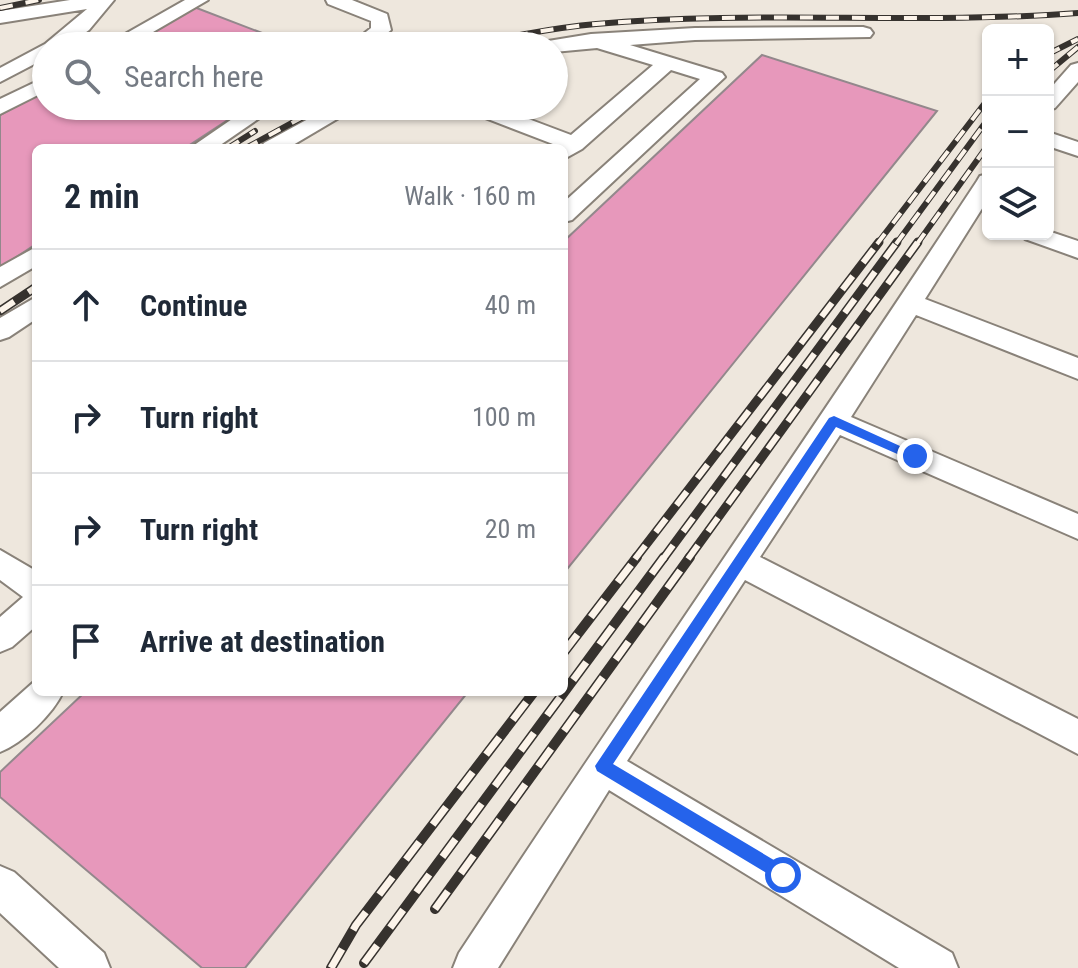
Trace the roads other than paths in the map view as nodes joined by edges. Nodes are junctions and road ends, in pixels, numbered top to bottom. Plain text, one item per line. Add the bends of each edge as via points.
1 (105, 0) edge
2 (199, 0) edge
3 (335, 0) edge
4 (0, 17) edge
5 (74, 32) edge
6 (140, 32) edge
7 (378, 32) edge
8 (863, 33) dead end
9 (591, 40) junction
10 (568, 43) edge
11 (32, 58) edge
12 (668, 63) junction
13 (1078, 69) edge
14 (0, 76) edge
15 (32, 89) edge
16 (1054, 97) edge
17 (4, 101) edge
18 (244, 120) edge
19 (325, 120) edge
20 (506, 120) edge
21 (1054, 141) edge
22 (207, 144) edge
23 (284, 144) edge
24 (560, 144) edge
25 (569, 148) edge
26 (1078, 149) edge
27 (568, 211) edge
28 (977, 214) edge
29 (1050, 240) edge
30 (1078, 250) edge
31 (32, 258) edge
32 (0, 279) edge
33 (911, 303) junction
34 (32, 309) edge
35 (5, 327) edge
36 (32, 337) edge
37 (1078, 369) edge
38 (834, 421) junction
39 (1078, 527) edge
40 (738, 561) junction
41 (0, 563) edge
42 (32, 585) edge
43 (32, 609) edge
44 (0, 637) edge
45 (42, 696) edge
46 (0, 735) edge
47 (1078, 737) edge
48 (603, 766) junction
49 (0, 886) edge
50 (480, 966) edge
51 (89, 968) edge
52 (937, 968) edge

1 - 4 street
1 - 5 street
2 - 6 street
3 - 7 street via 380,18
8 - 9 street
9 - 10 street
9 - 12 street
11 - 14 street
12 - 25 street
12 - 27 street via 715,77
13 - 16 street
15 - 17 street
18 - 22 street
19 - 23 street
20 - 24 street
21 - 26 street
28 - 33 street
29 - 30 street
31 - 32 street
33 - 37 street
33 - 38 street
34 - 35 street
35 - 36 street
38 - 39 street
38 - 40 street
40 - 47 street
40 - 48 street
41 - 42 street
43 - 44 street
45 - 46 street
48 - 50 street
48 - 52 street
49 - 51 street

